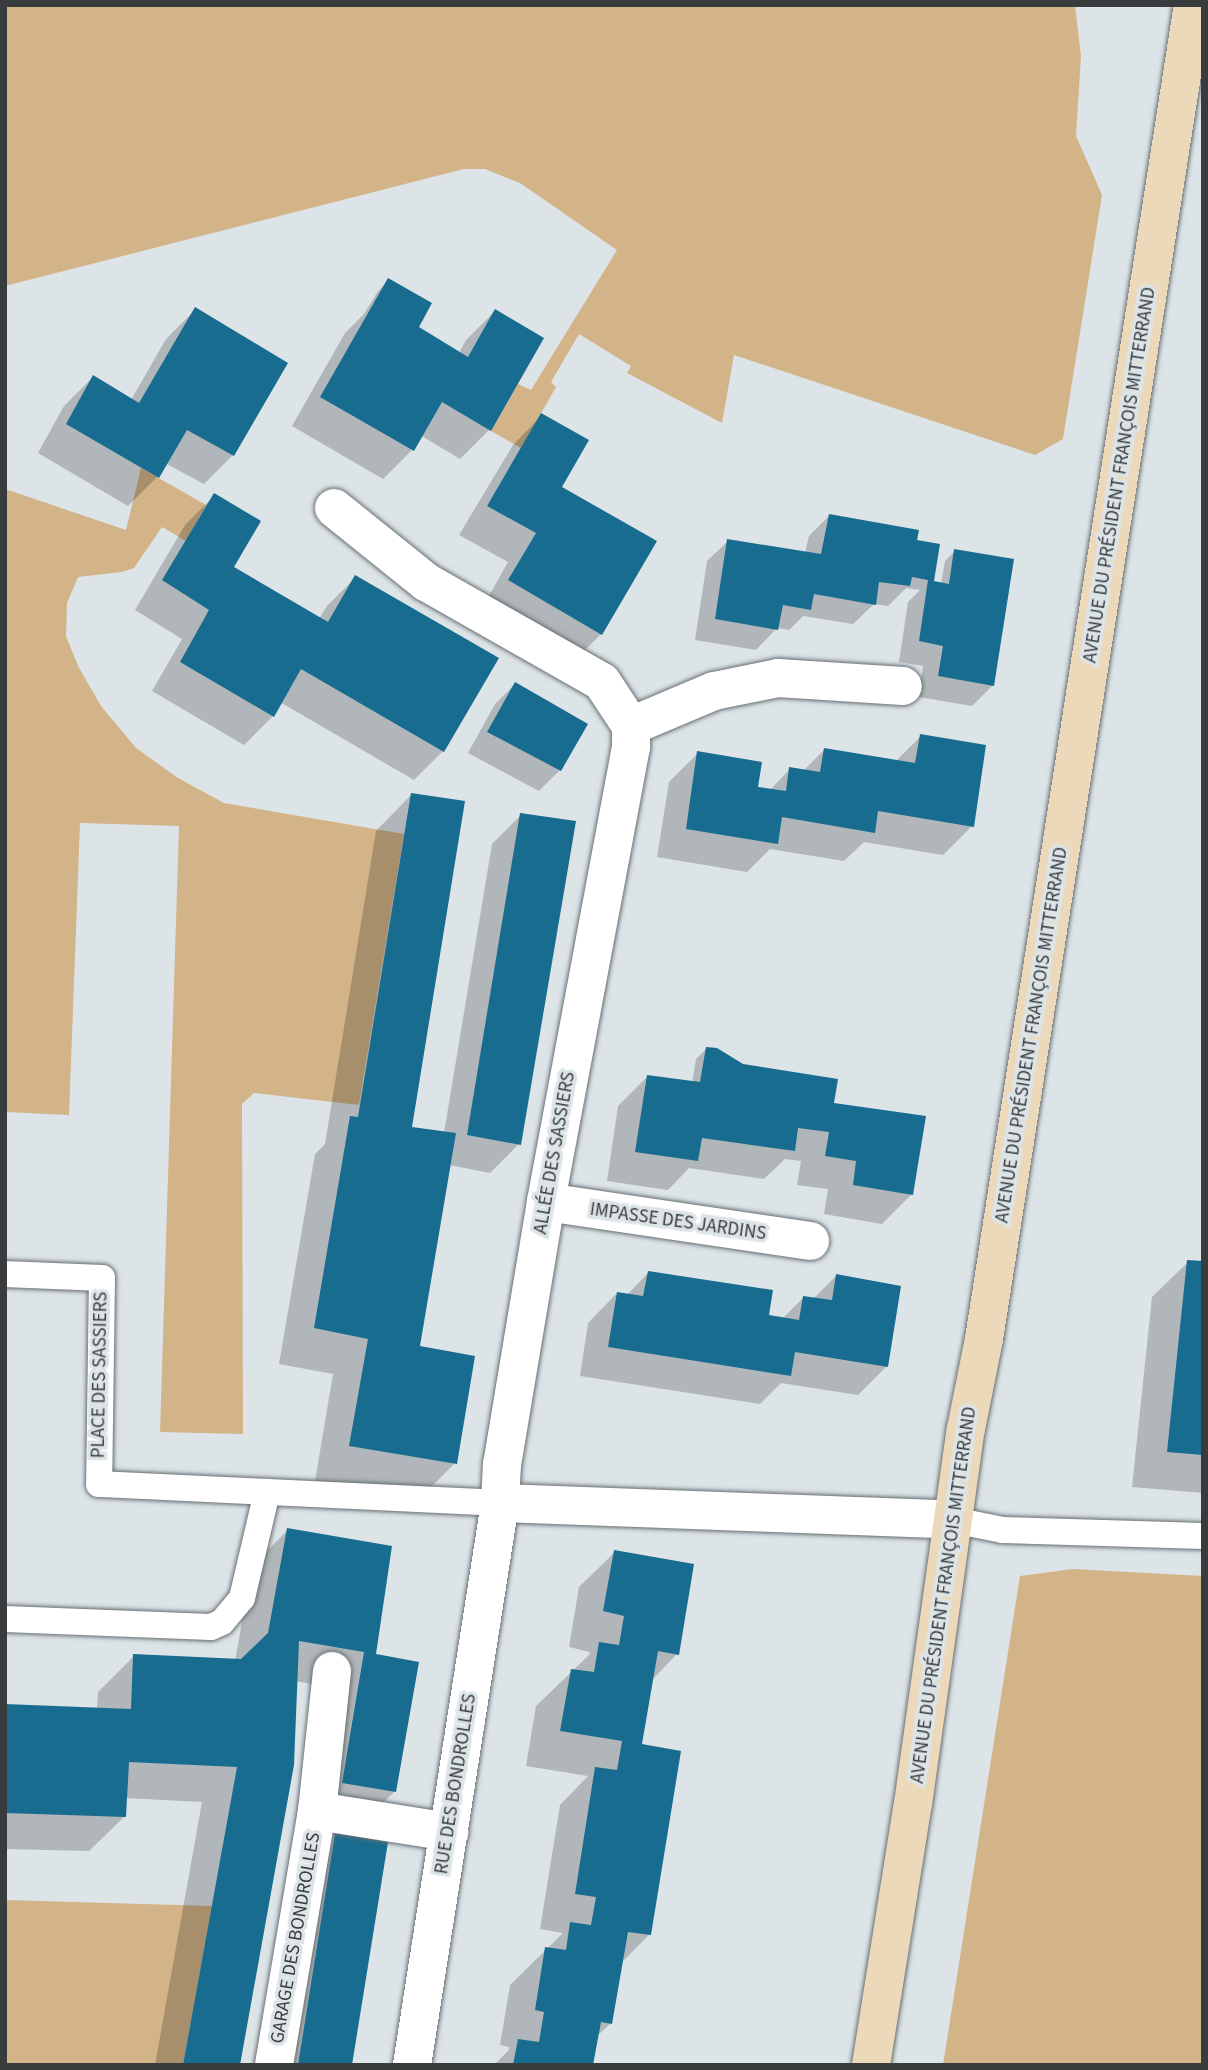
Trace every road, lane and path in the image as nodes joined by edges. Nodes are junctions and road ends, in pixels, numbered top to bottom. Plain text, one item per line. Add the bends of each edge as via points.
1 (1193, 5) edge
2 (334, 508) dead end
3 (903, 686) dead end
4 (632, 726) junction
5 (546, 1202) junction
6 (810, 1241) dead end
7 (5, 1274) edge
8 (267, 1492) junction
9 (500, 1503) junction
10 (953, 1520) junction
11 (1203, 1536) edge
12 (5, 1619) edge
13 (332, 1671) dead end
14 (317, 1811) junction
15 (449, 1832) junction
16 (274, 2065) edge
17 (412, 2065) edge
18 (871, 2065) edge

1 - 10 street, AVENUE DU PRÉSIDENT FRANÇOIS MITTERRAND
2 - 4 street via 426,582 602,682
3 - 4 street via 778,678 715,691
4 - 5 street, ALLÉE DES SASSIERS
5 - 6 street, IMPASSE DES JARDINS
5 - 9 street, ALLÉE DES SASSIERS via 502,1464
7 - 8 lane, PLACE DES SASSIERS via 102,1278 99,1484
8 - 9 lane, PLACE DES SASSIERS
8 - 12 lane via 242,1598 222,1622 211,1627
9 - 10 street
9 - 15 street, RUE DES BONDROLLES
10 - 11 lane via 1003,1530
10 - 18 street, AVENUE DU PRÉSIDENT FRANÇOIS MITTERRAND
13 - 14 street, GARAGE DES BONDROLLES
14 - 15 street, GARAGE DES BONDROLLES
14 - 16 street, GARAGE DES BONDROLLES
15 - 17 street, RUE DES BONDROLLES

